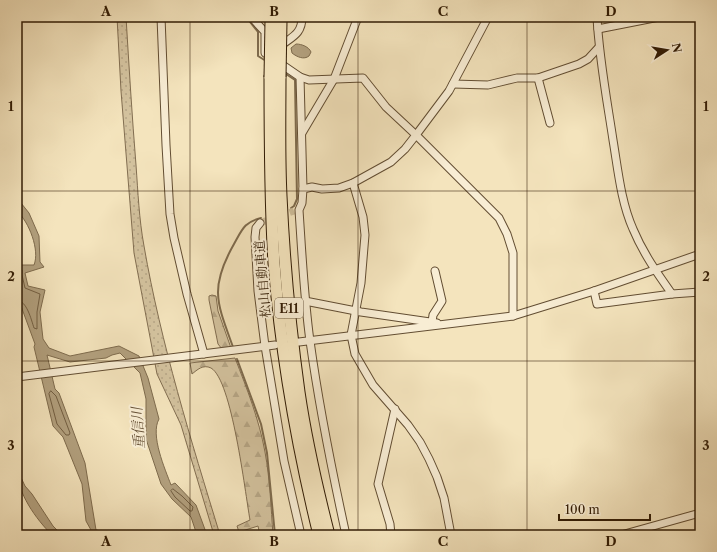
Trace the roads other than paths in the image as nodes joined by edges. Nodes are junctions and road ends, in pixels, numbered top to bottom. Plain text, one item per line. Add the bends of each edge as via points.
1 (161, 17) edge
2 (254, 17) edge
3 (302, 17) edge
4 (358, 17) edge
5 (488, 17) edge
6 (597, 17) edge
7 (659, 17) edge
8 (276, 19) edge
9 (598, 30) junction
10 (599, 47) junction
11 (273, 58) junction
12 (300, 76) junction
13 (275, 77) junction
14 (538, 78) junction
15 (334, 79) junction
16 (453, 84) junction
17 (550, 123) dead end
18 (301, 134) junction
19 (416, 135) junction
20 (353, 183) junction
21 (303, 189) junction
22 (260, 223) dead end
23 (700, 254) edge
24 (655, 270) junction
25 (435, 271) dead end
26 (594, 291) junction
27 (700, 292) edge
28 (672, 294) junction
29 (305, 301) junction
30 (355, 311) junction
31 (512, 316) junction
32 (432, 322) junction
33 (443, 324) junction
34 (351, 335) junction
35 (310, 340) junction
36 (299, 342) dead end
37 (275, 345) dead end
38 (265, 346) junction
39 (204, 354) junction
40 (17, 377) edge
41 (395, 409) junction
42 (700, 513) edge
43 (301, 535) edge
44 (319, 535) edge
45 (329, 535) edge
46 (346, 535) edge
47 (391, 535) edge
48 (450, 535) edge
49 (621, 535) edge

1 - 39 street via 170,214 187,294
2 - 11 street via 265,32 265,53
3 - 11 street via 299,32 279,47
4 - 15 street
5 - 16 street
6 - 9 street
7 - 9 street
8 - 13 highway, 松山自動車道 / E11, bridge
9 - 10 street
10 - 14 street via 588,59
10 - 24 street via 624,197 633,228
11 - 12 street
12 - 15 street via 309,80
12 - 18 street
13 - 44 highway, 松山自動車道 / E11 via 271,195 274,262 292,408
13 - 45 highway, 松山自動車道 / E11 via 285,263 299,393
14 - 16 street via 517,78 488,86
14 - 17 street
15 - 18 street
15 - 19 street via 363,78 386,107
16 - 19 street
18 - 21 street
19 - 20 street via 391,162
19 - 31 street via 499,218 513,253
20 - 21 street via 339,188
20 - 30 street via 365,234 361,283
21 - 29 street via 302,203 296,211
22 - 38 street via 256,228 255,238
23 - 24 street
24 - 26 street
24 - 28 street
25 - 32 street via 442,301 433,315
26 - 28 street via 597,304
26 - 31 street
27 - 28 street
29 - 30 street
29 - 35 street
30 - 32 street
30 - 34 street
31 - 33 street
32 - 33 street
33 - 34 street
34 - 35 street
34 - 41 street via 355,354 373,385
35 - 36 street
35 - 46 street via 328,453
37 - 38 street
38 - 39 street
38 - 43 street via 284,461
39 - 40 street
41 - 47 street via 378,484
41 - 48 street via 420,442 437,477 444,498
42 - 49 street

